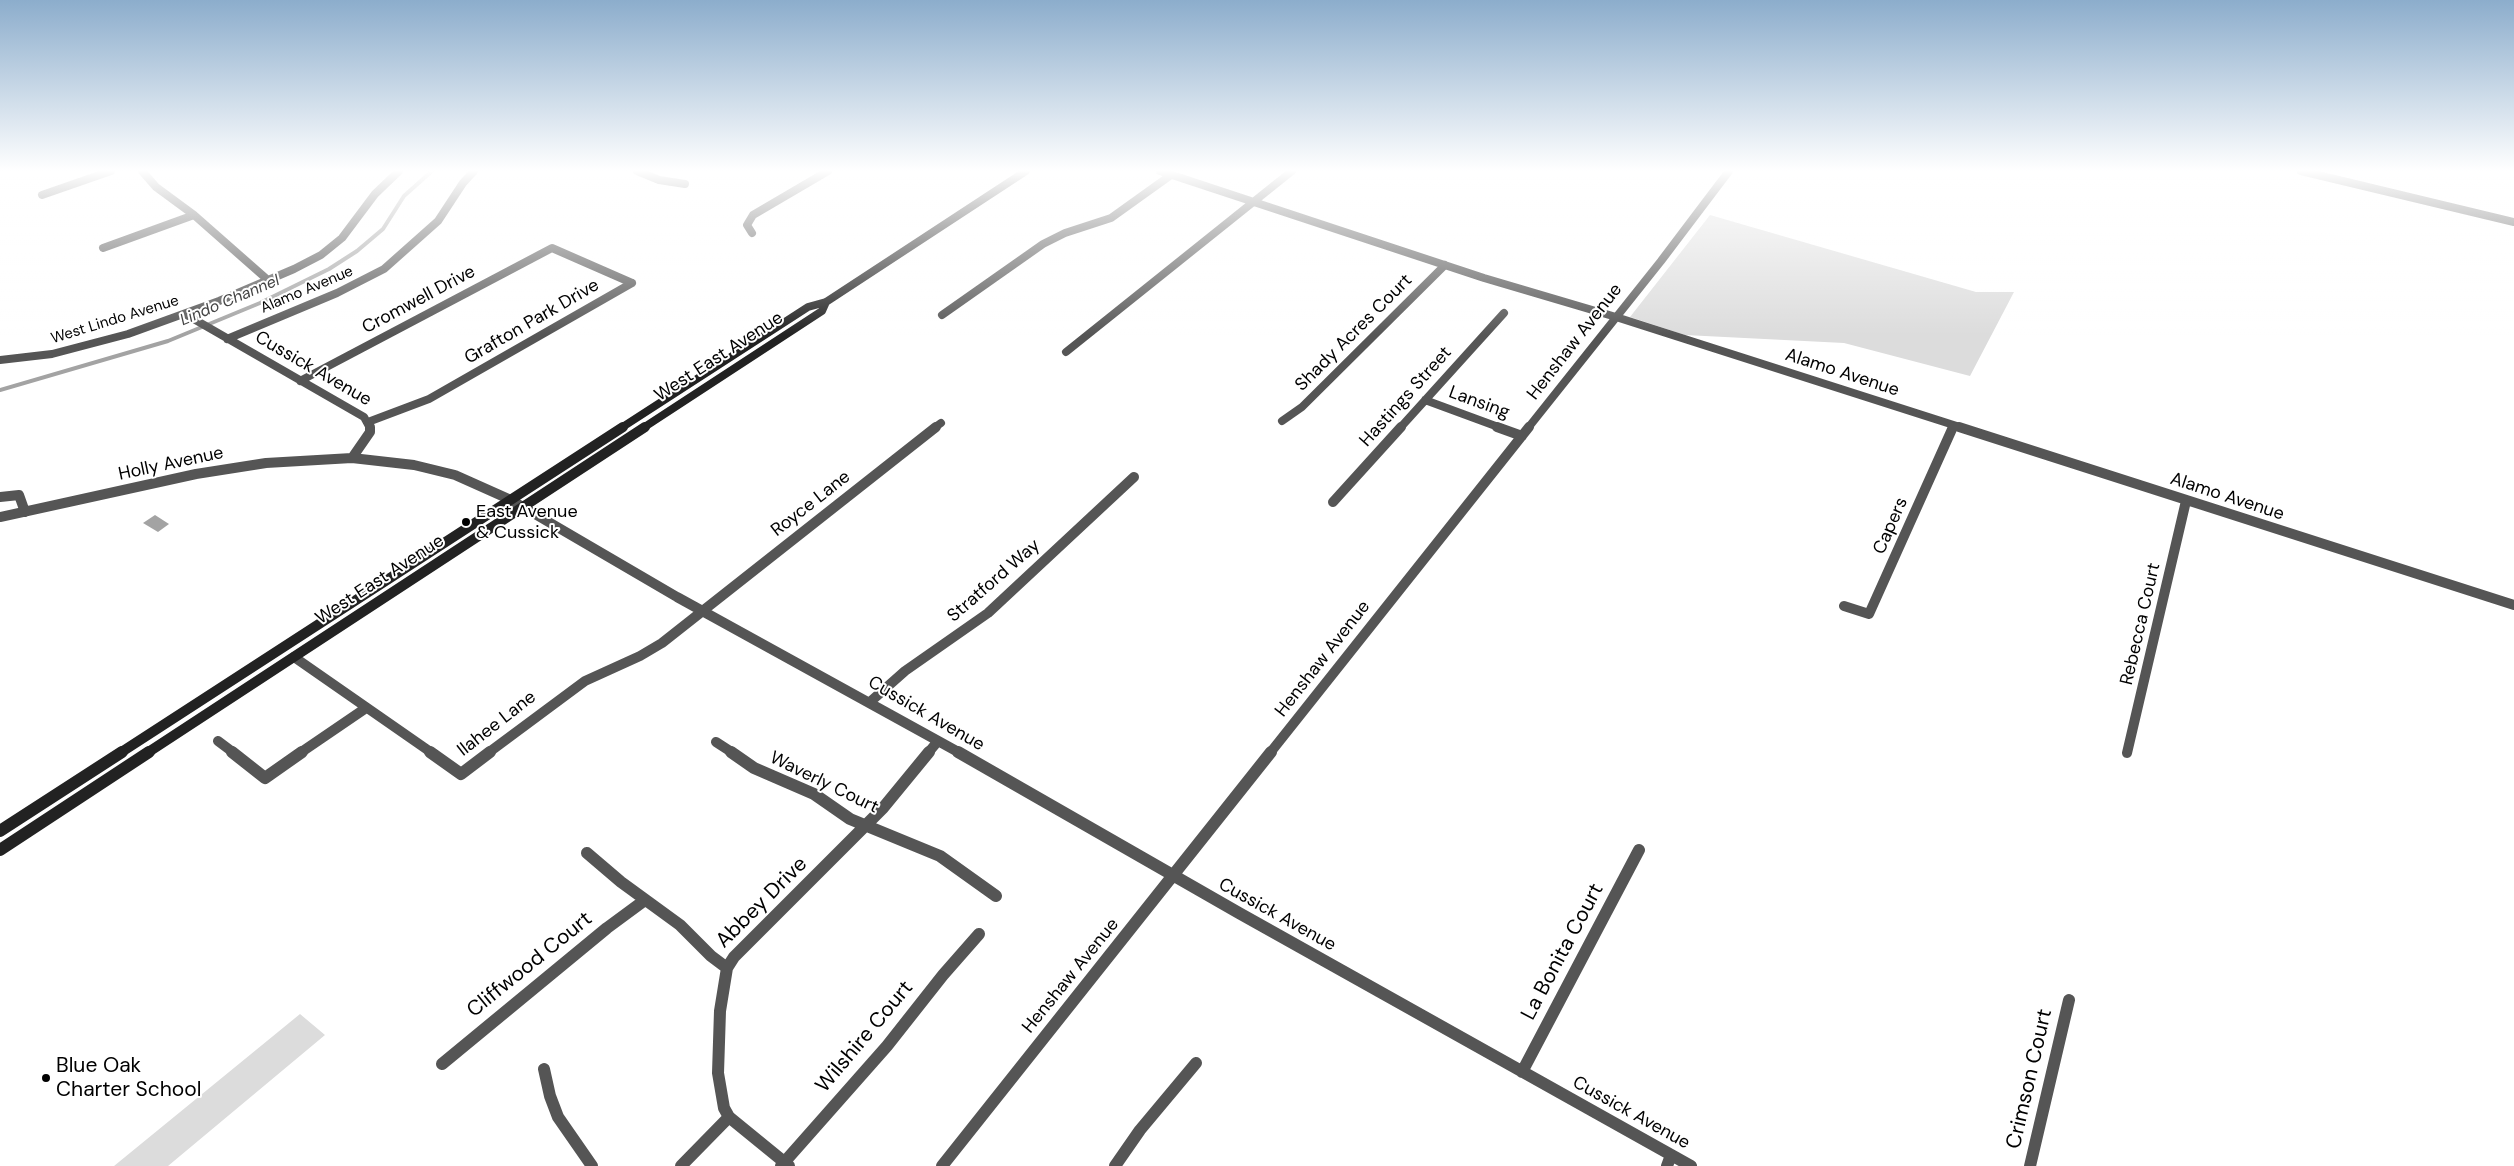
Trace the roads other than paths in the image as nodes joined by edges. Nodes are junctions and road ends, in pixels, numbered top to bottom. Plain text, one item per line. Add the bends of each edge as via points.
1 (167, 225) edge
2 (205, 225) edge
3 (354, 225) edge
4 (433, 225) edge
5 (747, 225) edge
6 (943, 225) edge
7 (1088, 225) edge
8 (1225, 225) edge
9 (1325, 225) edge
10 (1687, 225) edge
11 (752, 233) dead end
12 (103, 248) dead end
13 (552, 248) joint
14 (1445, 265) junction
15 (269, 281) junction
16 (826, 302) junction
17 (1504, 313) dead end
18 (942, 315) dead end
19 (188, 317) junction
20 (1616, 318) junction
21 (227, 339) junction
22 (1066, 352) dead end
23 (0, 360) edge
24 (300, 381) junction
25 (1425, 400) junction
26 (1282, 421) dead end
27 (368, 422) junction
28 (941, 423) dead end
29 (1953, 426) junction
30 (1522, 436) junction
31 (352, 458) junction
32 (1134, 476) dead end
33 (0, 497) edge
34 (512, 500) junction
35 (2186, 501) junction
36 (1333, 502) dead end
37 (523, 507) junction
38 (25, 512) junction
39 (0, 517) edge
40 (2514, 605) edge
41 (1844, 606) dead end
42 (701, 610) junction
43 (294, 658) junction
44 (870, 702) junction
45 (366, 708) junction
46 (218, 741) dead end
47 (938, 741) junction
48 (716, 742) dead end
49 (2127, 754) dead end
50 (867, 825) junction
51 (0, 831) edge
52 (0, 850) edge
53 (1639, 850) dead end
54 (587, 853) dead end
55 (1173, 876) junction
56 (996, 896) dead end
57 (645, 900) junction
58 (979, 934) dead end
59 (727, 968) junction
60 (2069, 1000) dead end
61 (1196, 1063) dead end
62 (442, 1064) dead end
63 (544, 1069) dead end
64 (1522, 1072) junction
65 (729, 1117) junction
66 (1669, 1160) edge
67 (785, 1165) edge
68 (592, 1166) edge
69 (681, 1166) edge
70 (942, 1166) edge
71 (1114, 1166) edge
72 (1691, 1166) edge
73 (2030, 1166) edge

1 - 12 street
2 - 15 street
3 - 15 street, West Lindo Avenue via 339,242
4 - 21 street, Alamo Avenue via 384,269
5 - 11 street
6 - 16 main road, West East Avenue
7 - 18 street via 1043,244
8 - 22 street
9 - 14 street, Alamo Avenue
10 - 20 street, Henshaw Avenue
13 - 24 street, Cromwell Drive
13 - 27 street, Grafton Park Drive via 632,283 429,399
14 - 20 street, Alamo Avenue
14 - 26 street, Shady Acres Court via 1302,407
15 - 19 street, West Lindo Avenue
16 - 34 main road, West East Avenue via 808,307
16 - 37 main road, West East Avenue via 822,311
17 - 25 street, Hastings Street
19 - 21 street, Cussick Avenue
19 - 23 street, West Lindo Avenue via 83,347
20 - 29 street, Alamo Avenue
20 - 30 street, Henshaw Avenue
21 - 24 street, Cussick Avenue
24 - 27 street, Cussick Avenue
25 - 30 street, Lansing
25 - 36 street, Hastings Street
27 - 31 street, Cussick Avenue via 368,436
28 - 42 street, Royce Lane
29 - 35 street, Alamo Avenue
29 - 41 street, Capers via 1869,614
30 - 55 street, Henshaw Avenue
31 - 34 street, Cussick Avenue via 433,468 472,481
31 - 38 street, Holly Avenue via 234,467
32 - 44 street, Stratford Way via 979,620 905,671
33 - 38 street via 19,495
34 - 37 street, Cussick Avenue
34 - 51 main road, West East Avenue
35 - 40 street, Alamo Avenue
35 - 49 street, Rebecca Court
37 - 42 street, Cussick Avenue
37 - 43 main road, West East Avenue
38 - 39 street, Holly Avenue
42 - 44 street, Cussick Avenue
42 - 45 street, Ilahee Lane via 652,650 600,673 570,691 461,774
43 - 45 street, Ilahee Lane
43 - 52 main road, West East Avenue
44 - 47 street, Cussick Avenue
45 - 46 street via 265,778
47 - 50 street, Abbey Drive
47 - 55 street, Cussick Avenue
48 - 50 street, Waverly Court via 754,768 814,794 850,820
50 - 56 street, Waverly Court via 940,856
50 - 59 street, Abbey Drive via 734,957
53 - 64 street, La Bonita Court
54 - 57 street
55 - 64 street, Cussick Avenue
55 - 70 street, Henshaw Avenue
57 - 59 street via 680,925 710,956
57 - 62 street, Cliffwood Court
58 - 67 street, Wilshire Court
59 - 65 street, Abbey Drive via 720,1011 718,1073 721,1097
60 - 73 street, Crimson Court
61 - 71 street
63 - 68 street via 558,1117
64 - 66 street, Cussick Avenue
65 - 67 street
65 - 69 street
66 - 72 street, Cussick Avenue

